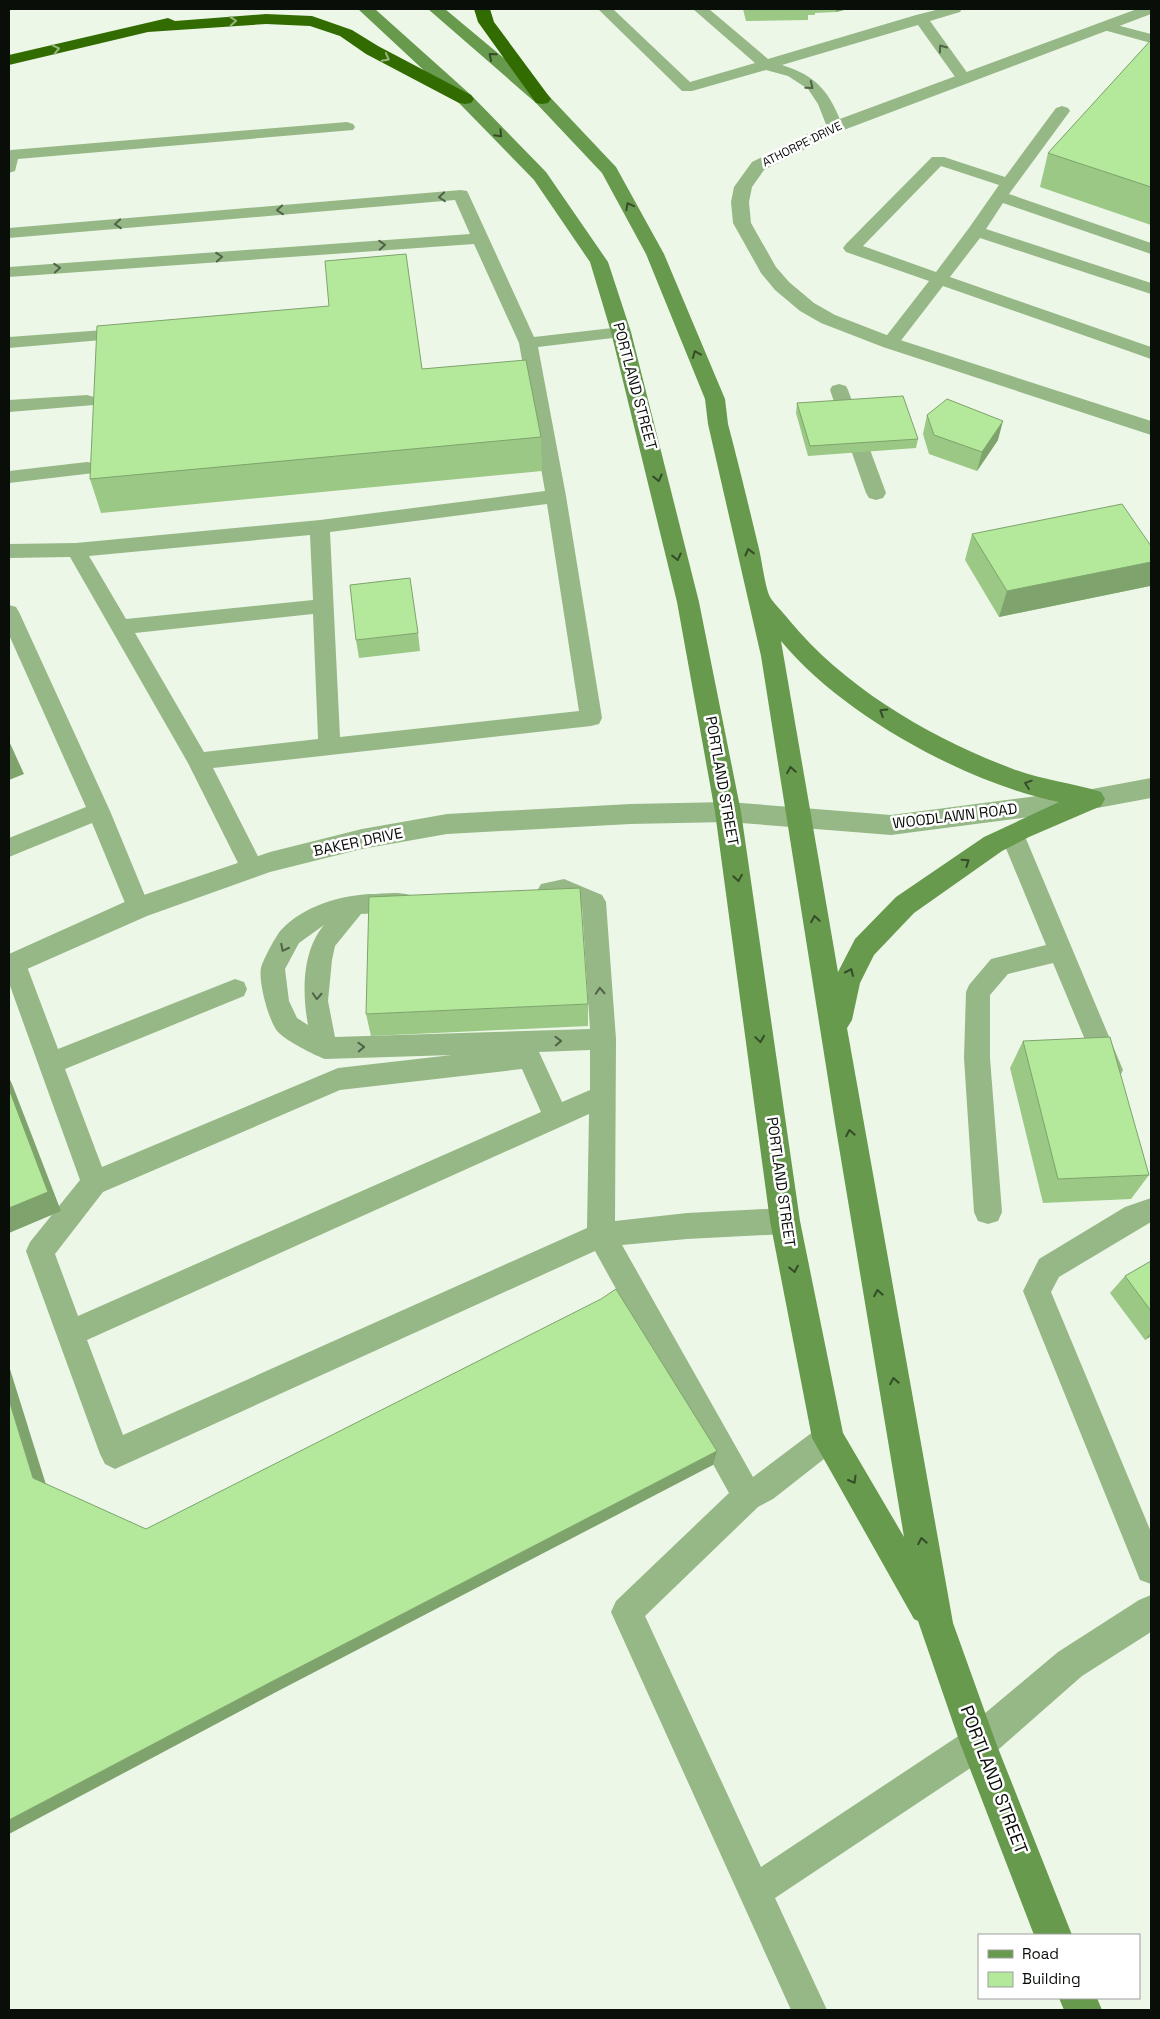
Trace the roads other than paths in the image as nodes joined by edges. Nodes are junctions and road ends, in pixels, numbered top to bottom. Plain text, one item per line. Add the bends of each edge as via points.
1 (219, 9) edge
2 (366, 9) edge
3 (436, 9) edge
4 (482, 9) edge
5 (605, 9) edge
6 (700, 9) edge
7 (955, 9) edge
8 (1151, 9) edge
9 (921, 18) junction
10 (1105, 26) junction
11 (150, 28) junction
12 (1151, 39) edge
13 (9, 60) edge
14 (766, 65) junction
15 (964, 78) junction
16 (465, 99) junction
17 (542, 99) junction
18 (1062, 111) dead end
19 (347, 127) dead end
20 (835, 127) junction
21 (9, 160) edge
22 (1004, 189) junction
23 (976, 231) junction
24 (9, 233) edge
25 (481, 238) junction
26 (1151, 249) edge
27 (9, 272) edge
28 (940, 278) junction
29 (1151, 290) edge
30 (148, 332) edge
31 (621, 332) junction
32 (9, 343) edge
33 (528, 343) junction
34 (890, 344) junction
35 (1151, 352) edge
36 (838, 390) dead end
37 (87, 401) dead end
38 (9, 406) edge
39 (1151, 428) edge
40 (87, 468) dead end
41 (9, 476) edge
42 (876, 494) dead end
43 (556, 496) junction
44 (320, 526) junction
45 (76, 550) junction
46 (9, 552) edge
47 (760, 600) junction
48 (324, 606) junction
49 (9, 614) edge
50 (119, 627) junction
51 (329, 746) junction
52 (198, 761) junction
53 (1151, 788) edge
54 (1092, 799) junction
55 (99, 811) junction
56 (728, 812) junction
57 (800, 818) junction
58 (1012, 834) junction
59 (9, 848) edge
60 (252, 868) junction
61 (526, 892) edge
62 (421, 900) edge
63 (354, 905) junction
64 (138, 908) junction
65 (1061, 951) junction
66 (11, 965) edge
67 (235, 989) dead end
68 (834, 1036) junction
69 (603, 1039) junction
70 (325, 1048) junction
71 (50, 1064) junction
72 (1118, 1088) edge
73 (604, 1096) junction
74 (556, 1117) junction
75 (94, 1183) junction
76 (1151, 1210) edge
77 (988, 1212) dead end
78 (785, 1221) junction
79 (601, 1234) junction
80 (71, 1333) junction
81 (828, 1438) junction
82 (747, 1496) junction
83 (1151, 1569) edge
84 (1151, 1612) edge
85 (936, 1623) junction
86 (978, 1743) junction
87 (754, 1891) junction
88 (1053, 1934) edge
89 (809, 2010) edge

1 - 11 highway
2 - 16 main road, PORTLAND STREET
17 -> 3 main road, PORTLAND STREET
4 - 17 highway via 486,22
5 - 14 lane via 687,88
6 - 14 lane
7 - 9 lane
8 - 10 street, ATHORPE DRIVE
9 - 14 lane
15 -> 9 lane
10 - 12 lane
10 - 15 street, ATHORPE DRIVE
13 -> 11 highway
11 -> 16 highway via 266,19 312,21 346,33
14 -> 20 lane via 793,74 813,86 826,103
15 - 20 street, ATHORPE DRIVE
16 -> 31 main road, PORTLAND STREET via 540,176 599,262
47 -> 17 main road, PORTLAND STREET via 718,424 715,399 655,254 610,171
18 - 22 lane
19 - 21 lane
20 - 34 street, ATHORPE DRIVE via 758,166 743,187 740,202 742,223 768,269 807,307
22 - 23 lane
22 - 26 lane
22 - 28 lane via 938,160 852,248
23 - 28 lane
23 - 29 lane
25 -> 24 lane via 461,195
27 -> 25 lane
25 - 33 lane
28 - 34 lane
28 - 35 lane
30 - 32 lane
31 - 33 lane
31 -> 56 main road, PORTLAND STREET via 688,602
33 - 43 lane
34 - 39 street, ATHORPE DRIVE
36 - 42 lane
37 - 38 lane
40 - 41 lane
43 - 44 lane
43 - 51 lane via 591,718
44 - 45 lane
44 - 48 lane
45 - 46 lane
45 - 50 lane
54 -> 47 main road via 1034,787 934,744 832,678 798,646
57 -> 47 main road, PORTLAND STREET via 773,656
48 - 50 lane
48 - 51 lane
49 - 55 lane
50 - 52 lane
51 - 52 lane
52 - 60 lane
53 - 54 street, WOODLAWN ROAD
54 - 57 street, WOODLAWN ROAD via 910,824
54 - 58 main road
55 - 59 lane
55 - 64 lane
56 - 57 street, WOODLAWN ROAD
56 - 60 street, BAKER DRIVE via 447,824 362,839
56 -> 78 main road, PORTLAND STREET
68 -> 57 main road, PORTLAND STREET
58 - 65 lane
68 -> 58 main road via 846,983 864,947 905,904
60 - 64 street, BAKER DRIVE
69 -> 61 lane via 594,902 564,890
62 - 63 lane
63 -> 70 lane via 324,942 320,960 316,1001
63 -> 70 lane via 319,915 290,936 273,969 277,1001 287,1025
64 - 66 street, BAKER DRIVE
65 - 72 lane
65 - 77 lane via 1000,966 978,992 977,1058
66 - 71 lane
67 - 71 lane
85 -> 68 main road, PORTLAND STREET
70 -> 69 lane
69 - 73 lane
71 - 75 lane
73 - 74 lane
73 - 79 lane
74 - 75 lane via 529,1057 338,1079
74 - 80 lane
75 - 80 lane via 40,1251
76 - 83 lane via 1135,1216 1049,1268 1037,1291
78 - 79 lane
78 -> 81 main road, PORTLAND STREET
79 - 80 lane via 115,1454
79 - 82 lane
81 - 82 lane
81 -> 85 main road, PORTLAND STREET
82 - 87 lane via 627,1612
84 - 86 street via 1070,1664
85 - 86 main road, PORTLAND STREET
86 - 87 lane
86 - 88 main road, PORTLAND STREET
87 - 89 lane

